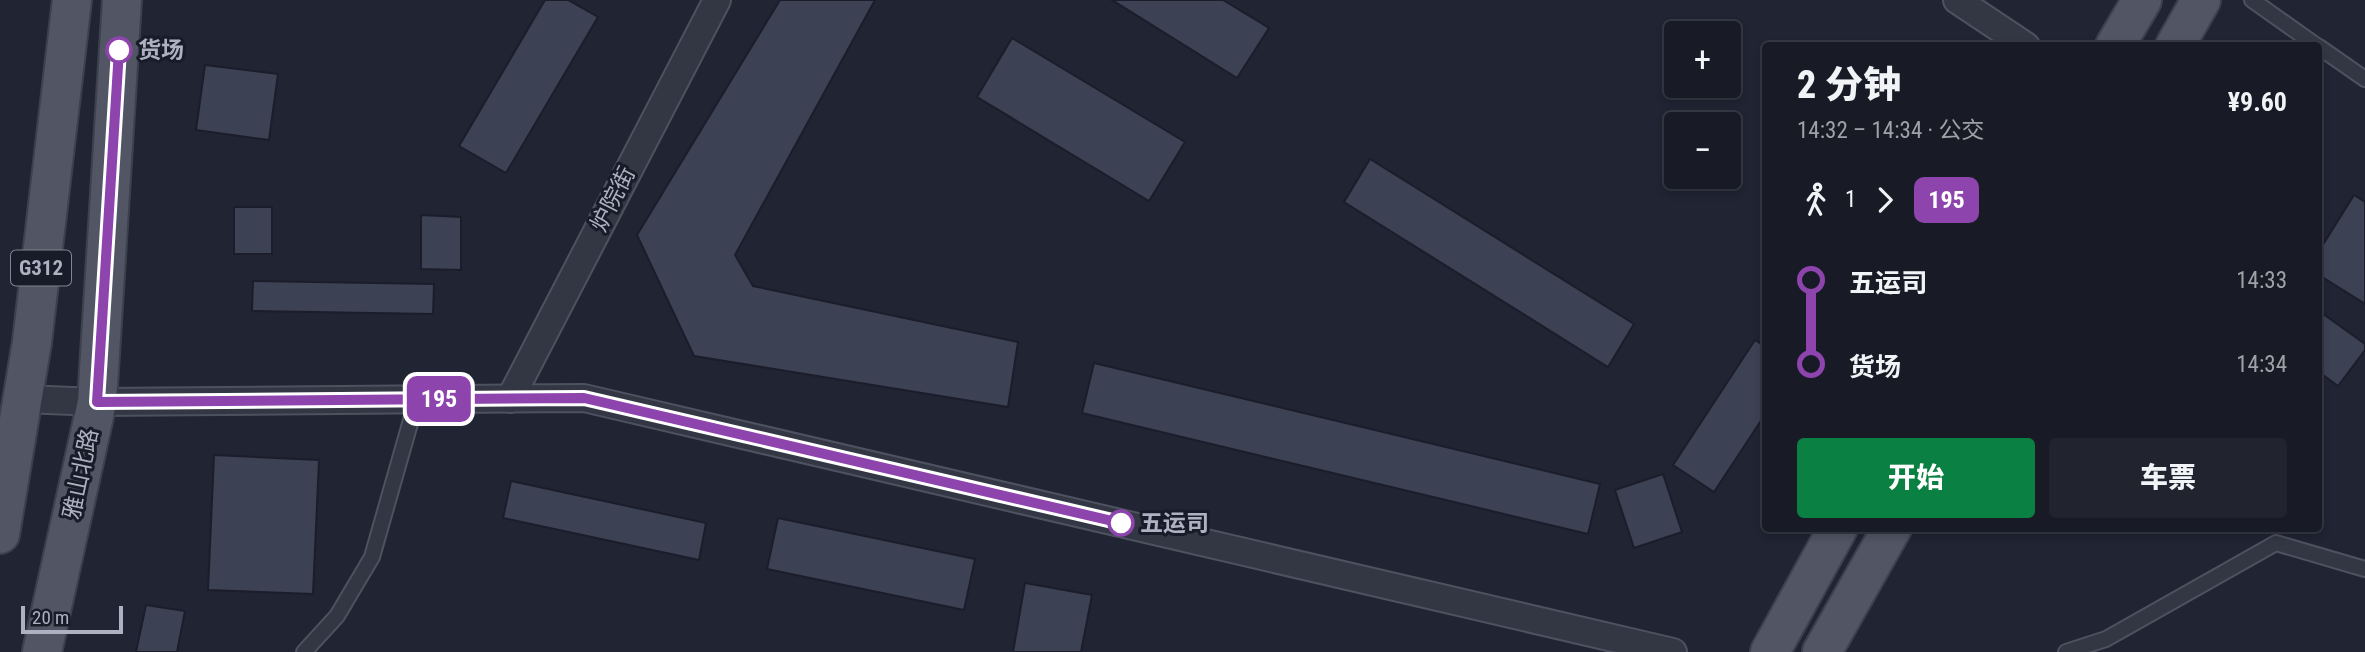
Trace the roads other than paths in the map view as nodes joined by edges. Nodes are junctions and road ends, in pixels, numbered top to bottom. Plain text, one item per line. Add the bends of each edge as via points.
1 (72, 0) edge
2 (122, 0) edge
3 (717, 0) edge
4 (1957, 0) edge
5 (2142, 0) edge
6 (2201, 0) edge
7 (2252, 0) edge
8 (2272, 6) edge
9 (2020, 42) edge
10 (2117, 42) edge
11 (2177, 42) edge
12 (2313, 42) edge
13 (2322, 49) edge
14 (2365, 79) edge
15 (510, 399) junction
16 (18, 400) junction
17 (417, 400) junction
18 (97, 402) junction
19 (1836, 532) edge
20 (1890, 532) edge
21 (0, 534) edge
22 (2365, 569) edge
23 (42, 652) edge
24 (304, 652) edge
25 (1673, 652) edge
26 (1770, 652) edge
27 (1822, 652) edge
28 (2066, 652) edge

1 - 16 main road, G312
2 - 18 main road, 雅山北路 / G312
3 - 15 street, 炉院街
4 - 9 street
5 - 10 main road
6 - 11 main road
7 - 8 lane
8 - 12 lane
13 - 14 lane
15 - 17 street
15 - 25 street via 584,398
16 - 18 street
16 - 21 main road, G312
17 - 18 street
17 - 24 lane via 372,557 337,616
18 - 23 main road, 雅山北路 / G312
19 - 26 main road
20 - 27 main road
22 - 28 lane via 2276,543 2106,639

